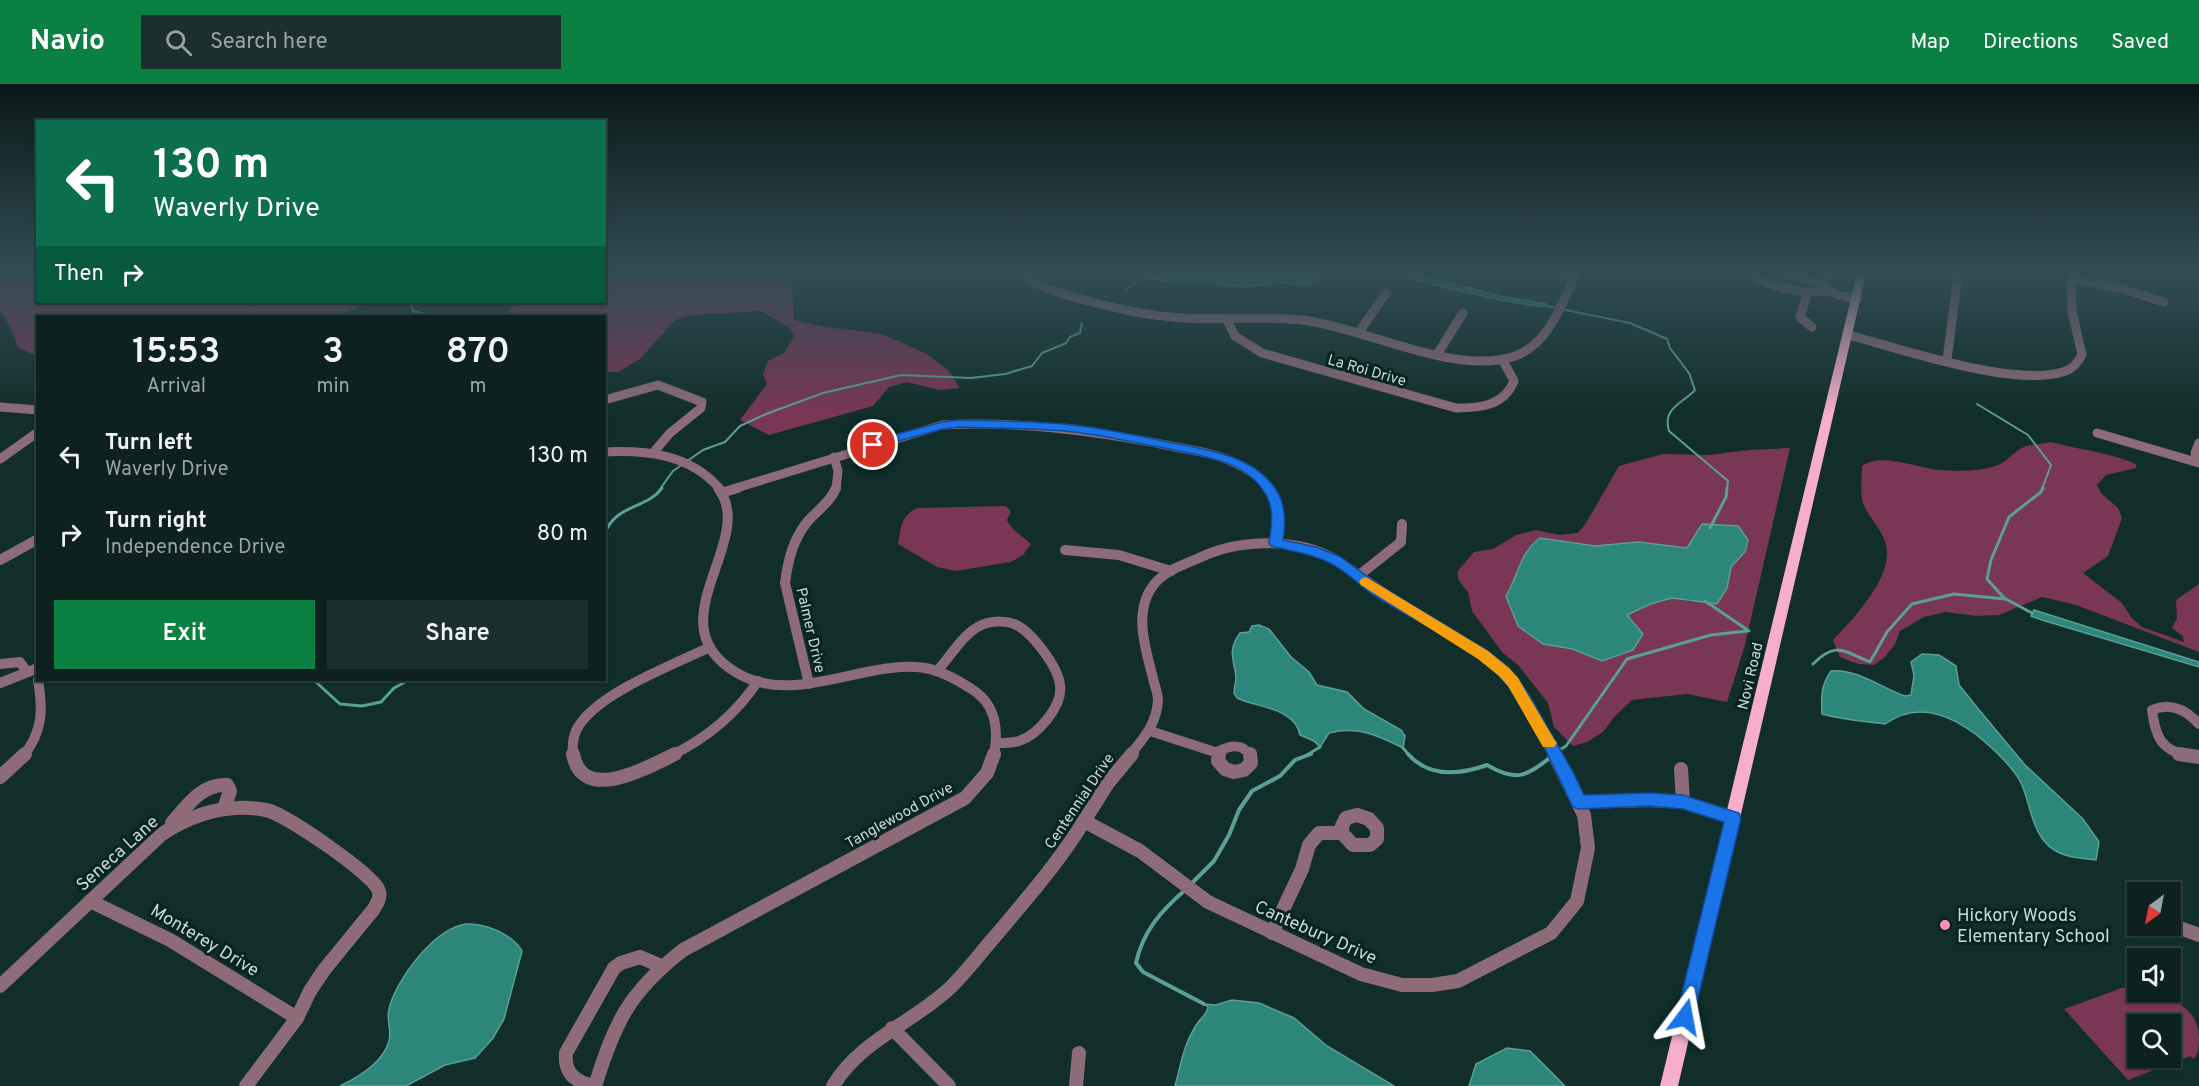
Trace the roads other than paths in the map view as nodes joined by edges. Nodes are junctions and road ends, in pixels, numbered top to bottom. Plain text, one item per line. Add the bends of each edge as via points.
1 (1227, 321) edge
2 (1302, 321) edge
3 (1367, 321) edge
4 (1458, 321) edge
5 (1552, 321) edge
6 (1805, 321) edge
7 (1852, 321) edge
8 (1952, 321) edge
9 (2074, 321) edge
10 (1812, 327) dead end
11 (1359, 332) junction
12 (1849, 335) junction
13 (1438, 353) junction
14 (1502, 359) junction
15 (1947, 360) junction
16 (606, 399) edge
17 (0, 407) edge
18 (1483, 407) junction
19 (36, 410) edge
20 (1490, 415) dead end
21 (36, 433) edge
22 (2097, 433) dead end
23 (2199, 443) edge
24 (653, 453) junction
25 (606, 454) edge
26 (834, 457) junction
27 (0, 459) edge
28 (2198, 463) edge
29 (722, 493) junction
30 (1402, 524) dead end
31 (36, 539) edge
32 (1275, 543) junction
33 (1065, 550) dead end
34 (0, 560) edge
35 (1171, 571) junction
36 (1358, 576) junction
37 (708, 648) junction
38 (0, 664) edge
39 (938, 670) junction
40 (35, 673) edge
41 (36, 681) edge
42 (758, 681) junction
43 (0, 682) edge
44 (809, 684) junction
45 (2199, 724) edge
46 (1150, 731) junction
47 (996, 743) junction
48 (1218, 753) dead end
49 (2199, 757) edge
50 (1681, 769) dead end
51 (0, 777) edge
52 (1578, 802) junction
53 (1683, 802) junction
54 (224, 809) junction
55 (1733, 818) junction
56 (1084, 821) junction
57 (1341, 833) dead end
58 (162, 834) junction
59 (90, 901) junction
60 (2181, 928) edge
61 (1272, 933) junction
62 (2199, 935) edge
63 (661, 966) junction
64 (0, 986) edge
65 (297, 1018) junction
66 (891, 1028) junction
67 (1079, 1053) dead end
68 (246, 1086) edge
69 (594, 1086) edge
70 (833, 1086) edge
71 (949, 1086) edge
72 (1076, 1086) edge
73 (1669, 1086) edge

1 - 18 street, La Roi Drive via 1233,335 1262,353 1444,406
2 - 11 street
3 - 11 street
4 - 13 street
5 - 14 street via 1536,344 1514,357
6 - 10 street
7 - 12 main road, Novi Road
8 - 15 street
9 - 15 street via 2082,355 2072,368 2042,376 2023,376
11 - 13 street
12 - 15 street
12 - 55 main road, Novi Road
13 - 14 street via 1480,360
14 - 18 street, La Roi Drive via 1514,381 1512,390 1504,400
16 - 24 street via 658,385 702,402 701,408
17 - 19 street
18 - 20 street
21 - 27 street
22 - 28 street
23 - 28 street via 2194,453
24 - 25 street
24 - 29 street via 693,465
26 - 29 street
26 - 32 street via 959,423 1102,432 1209,454 1252,473 1268,487 1277,504 1280,520
26 - 44 street, Palmer Drive via 840,473 837,490 801,530 786,569 785,583
29 - 37 street via 728,514 706,606 704,631
30 - 36 street via 1401,542
31 - 34 street
32 - 35 street, Centennial Drive via 1232,546
32 - 36 street, Centennial Drive via 1334,559
33 - 35 street via 1102,551 1151,562
35 - 46 street, Centennial Drive via 1156,582 1143,607 1142,638 1158,698
36 - 52 street, Cantebury Drive via 1504,672 1527,704
37 - 42 street, Tanglewood Drive via 728,667
37 - 42 street via 643,680 580,722 572,744 578,769 589,776 610,780 676,755 716,728
38 - 40 street via 20,662
39 - 44 street, Tanglewood Drive via 879,668
39 - 47 street, Tanglewood Drive via 960,679 981,696 996,718
39 - 47 street via 964,640 988,623 1013,623 1026,631 1056,674 1060,685 1058,698 1032,734 1018,742
40 - 43 street
41 - 51 street via 43,719 40,728 29,750
42 - 44 street, Tanglewood Drive
45 - 49 street via 2176,707 2162,705 2152,710 2159,742 2173,752
46 - 48 street
46 - 56 street, Centennial Drive via 1108,783
47 - 63 street, Tanglewood Drive via 985,779 965,798 683,950
50 - 53 street
52 - 53 street
52 - 61 street, Cantebury Drive via 1584,815 1588,848 1576,901 1551,933 1458,981 1401,985 1361,974
53 - 55 street
54 - 58 street, Seneca Lane via 190,818
54 - 58 street via 230,791 227,785 219,784 194,800
54 - 65 street, Seneca Lane via 275,812 367,874 377,885 379,899 373,910 324,970
55 - 73 main road, Novi Road
56 - 61 street, Cantebury Drive via 1142,854 1185,888
56 - 66 street, Centennial Drive via 1050,872 952,986
57 - 61 street via 1319,833 1309,845
58 - 59 street, Seneca Lane
59 - 64 street, Seneca Lane
59 - 65 street, Monterey Drive via 165,935
60 - 62 street
63 - 69 street, Tanglewood Drive via 639,988 616,1021
63 - 69 street via 640,957 632,958 609,974 566,1053 565,1067 570,1075 581,1084
65 - 68 street, Seneca Lane
66 - 70 street, Centennial Drive via 862,1051
66 - 71 street
67 - 72 street

